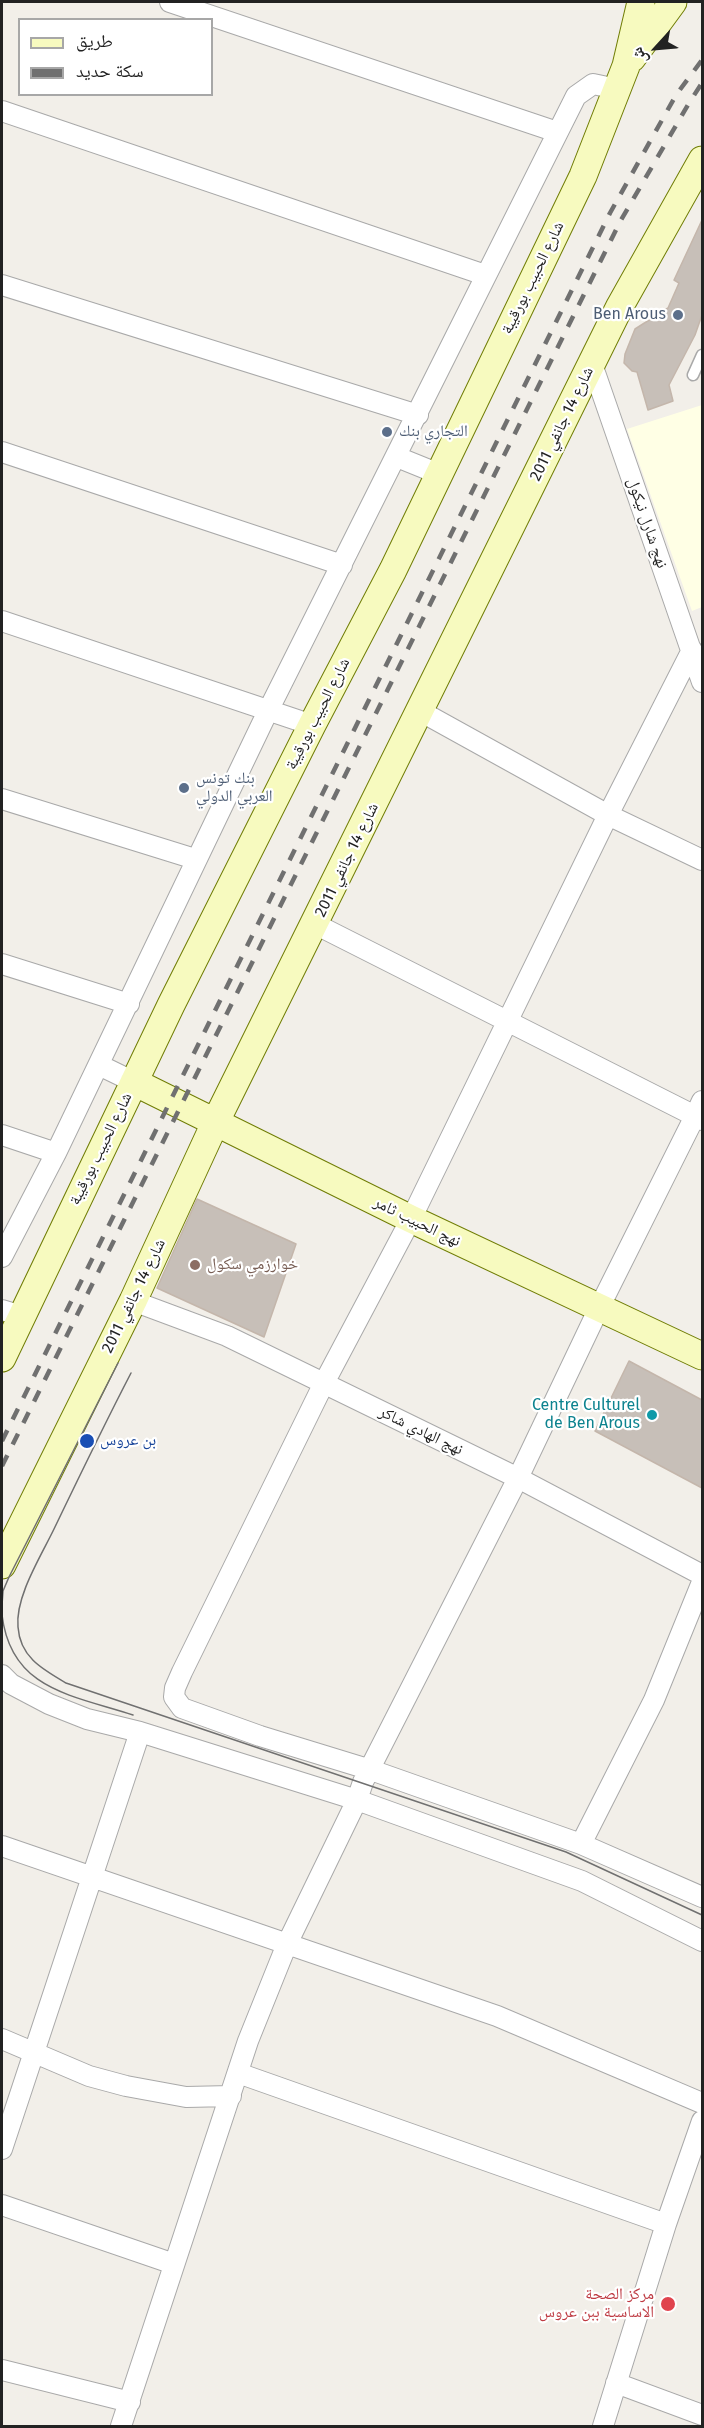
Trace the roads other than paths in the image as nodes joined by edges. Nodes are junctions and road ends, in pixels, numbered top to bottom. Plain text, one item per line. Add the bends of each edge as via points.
1 (170, 2) edge
2 (641, 2) edge
3 (673, 2) edge
4 (622, 78) junction
5 (2, 111) edge
6 (557, 132) junction
7 (702, 160) edge
8 (485, 275) junction
9 (2, 285) edge
10 (702, 355) edge
11 (592, 364) junction
12 (693, 375) dead end
13 (418, 415) junction
14 (2, 452) edge
15 (397, 457) junction
16 (439, 474) junction
17 (342, 565) junction
18 (2, 621) edge
19 (694, 638) edge
20 (702, 682) edge
21 (268, 711) junction
22 (420, 711) junction
23 (312, 725) junction
24 (2, 799) edge
25 (608, 815) junction
26 (195, 859) junction
27 (702, 860) edge
28 (315, 924) junction
29 (2, 964) edge
30 (129, 1004) junction
31 (507, 1019) junction
32 (99, 1065) junction
33 (134, 1082) junction
34 (700, 1112) edge
35 (216, 1121) junction
36 (2, 1135) edge
37 (56, 1153) junction
38 (411, 1219) junction
39 (2, 1257) edge
40 (133, 1301) junction
41 (599, 1308) junction
42 (12, 1313) edge
43 (702, 1356) edge
44 (2, 1358) edge
45 (324, 1383) junction
46 (518, 1479) junction
47 (2, 1565) edge
48 (702, 1575) edge
49 (702, 1582) edge
50 (2, 1675) edge
51 (140, 1732) junction
52 (371, 1770) junction
53 (357, 1800) junction
54 (581, 1844) junction
55 (2, 1846) edge
56 (94, 1876) junction
57 (702, 1897) edge
58 (702, 1941) edge
59 (287, 1944) junction
60 (2, 2039) edge
61 (34, 2051) junction
62 (238, 2073) junction
63 (231, 2096) junction
64 (702, 2103) edge
65 (702, 2121) edge
66 (2, 2149) edge
67 (2, 2205) edge
68 (666, 2224) junction
69 (174, 2264) junction
70 (2, 2370) edge
71 (616, 2383) junction
72 (130, 2402) junction
73 (702, 2415) edge
74 (121, 2427) edge
75 (603, 2427) edge

1 - 6 street
2 - 4 street, شارع الحبيب بورقيبة
3 - 4 street, شارع الحبيب بورقيبة
4 - 6 street via 585,88 576,96
4 - 16 street, شارع الحبيب بورقيبة via 583,176
5 - 8 street
6 - 8 street
7 - 11 street, شارع 14 جانفي 2011
8 - 13 street
9 - 13 street
10 - 12 lane
11 - 19 street, نهج شارل نيكول
11 - 22 street, شارع 14 جانفي 2011
13 - 15 street
14 - 17 street
15 - 16 street
15 - 17 street
16 - 23 street, شارع الحبيب بورقيبة
17 - 21 street
18 - 21 street
19 - 20 street, نهج شارل نيكول
19 - 25 street
21 - 23 street
21 - 26 street
22 - 25 street
22 - 28 street, شارع 14 جانفي 2011
23 - 33 street, شارع الحبيب بورقيبة
24 - 26 street
25 - 27 street
25 - 31 street
26 - 30 street
28 - 31 street
28 - 35 street, شارع 14 جانفي 2011
29 - 30 street
30 - 32 street
31 - 34 street
31 - 38 street
32 - 33 street
32 - 37 street
33 - 35 street, نهج الحبيب ثامر
33 - 42 street, شارع الحبيب بورقيبة
34 - 41 street
35 - 38 street, نهج الحبيب ثامر
35 - 40 street, شارع 14 جانفي 2011
36 - 37 street
37 - 39 street
38 - 41 street, نهج الحبيب ثامر
38 - 45 street
40 - 45 street, نهج الهادي شاكر via 227,1336
40 - 47 street, شارع 14 جانفي 2011
41 - 43 street, نهج الحبيب ثامر
41 - 46 street
42 - 44 street, شارع الحبيب بورقيبة
45 - 46 street, نهج الهادي شاكر
45 - 52 street via 182,1672 174,1697 182,1708
46 - 48 street, نهج الهادي شاكر
46 - 52 street
49 - 54 street via 654,1700
50 - 51 street via 49,1704 87,1719
51 - 53 street
51 - 56 street
52 - 53 street
52 - 54 street
53 - 58 street via 582,1881
53 - 59 street
54 - 57 street
55 - 56 street
56 - 59 street
56 - 61 street
59 - 62 street
59 - 64 street via 497,2016
60 - 61 street
61 - 63 street via 89,2076 126,2086 186,2097
61 - 66 street
62 - 63 street
62 - 68 street
63 - 69 street
65 - 68 street
67 - 69 street
68 - 71 street
69 - 72 street
70 - 72 street
71 - 73 street
71 - 75 street
72 - 74 street

